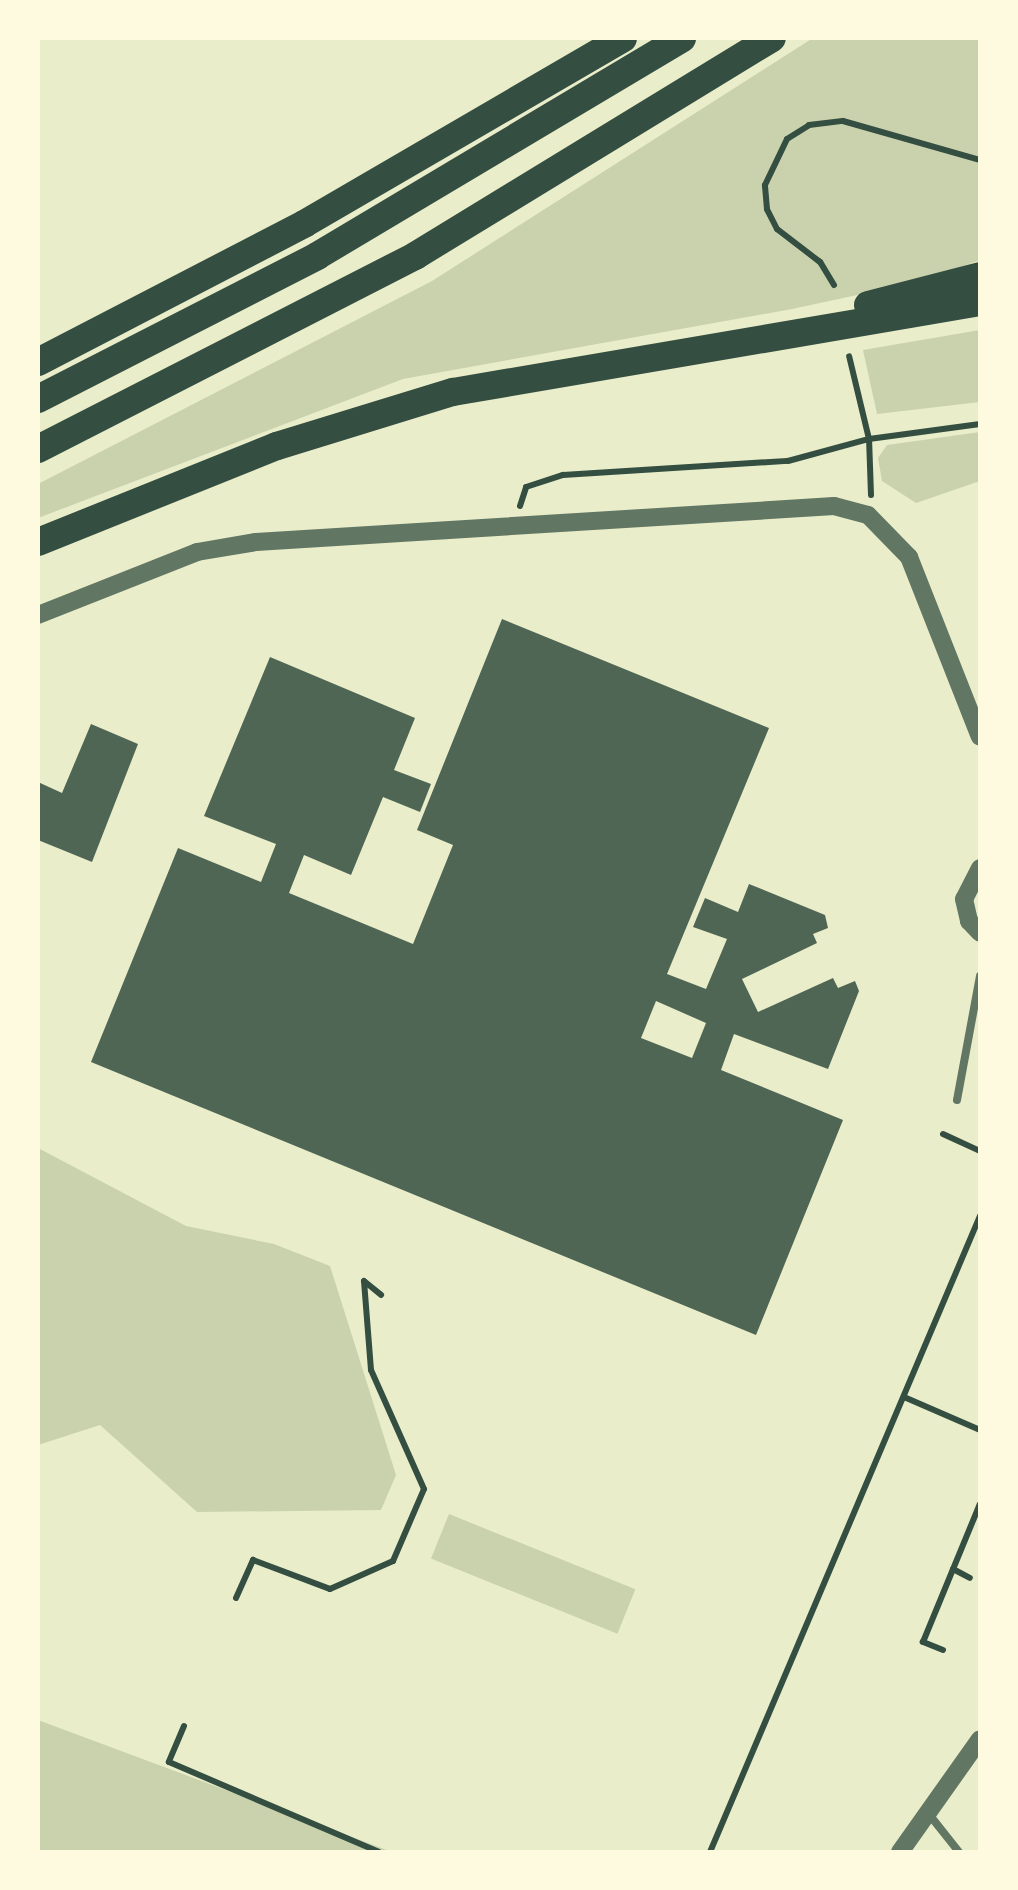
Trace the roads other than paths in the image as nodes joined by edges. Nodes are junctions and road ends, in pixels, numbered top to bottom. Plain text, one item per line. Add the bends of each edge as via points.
1 (623, 38) edge
2 (682, 38) edge
3 (772, 38) edge
4 (980, 276) edge
5 (980, 302) edge
6 (702, 346) junction
7 (38, 362) edge
8 (38, 400) edge
9 (38, 449) edge
10 (38, 542) edge
11 (38, 615) edge
12 (979, 737) edge
13 (980, 868) edge
14 (980, 933) edge
15 (980, 976) edge
16 (957, 1100) dead end
17 (980, 1738) edge
18 (928, 1813) junction
19 (900, 1852) edge
20 (960, 1852) edge

1 - 7 highway via 304,224
2 - 8 highway via 316,256
3 - 9 highway via 415,256
4 - 6 highway
5 - 6 highway
6 - 10 highway via 453,392 370,415
11 - 12 street via 196,552 256,542 834,506 868,514 908,557
13 - 14 street via 964,899
15 - 16 lane
17 - 18 street
18 - 19 street
18 - 20 lane

